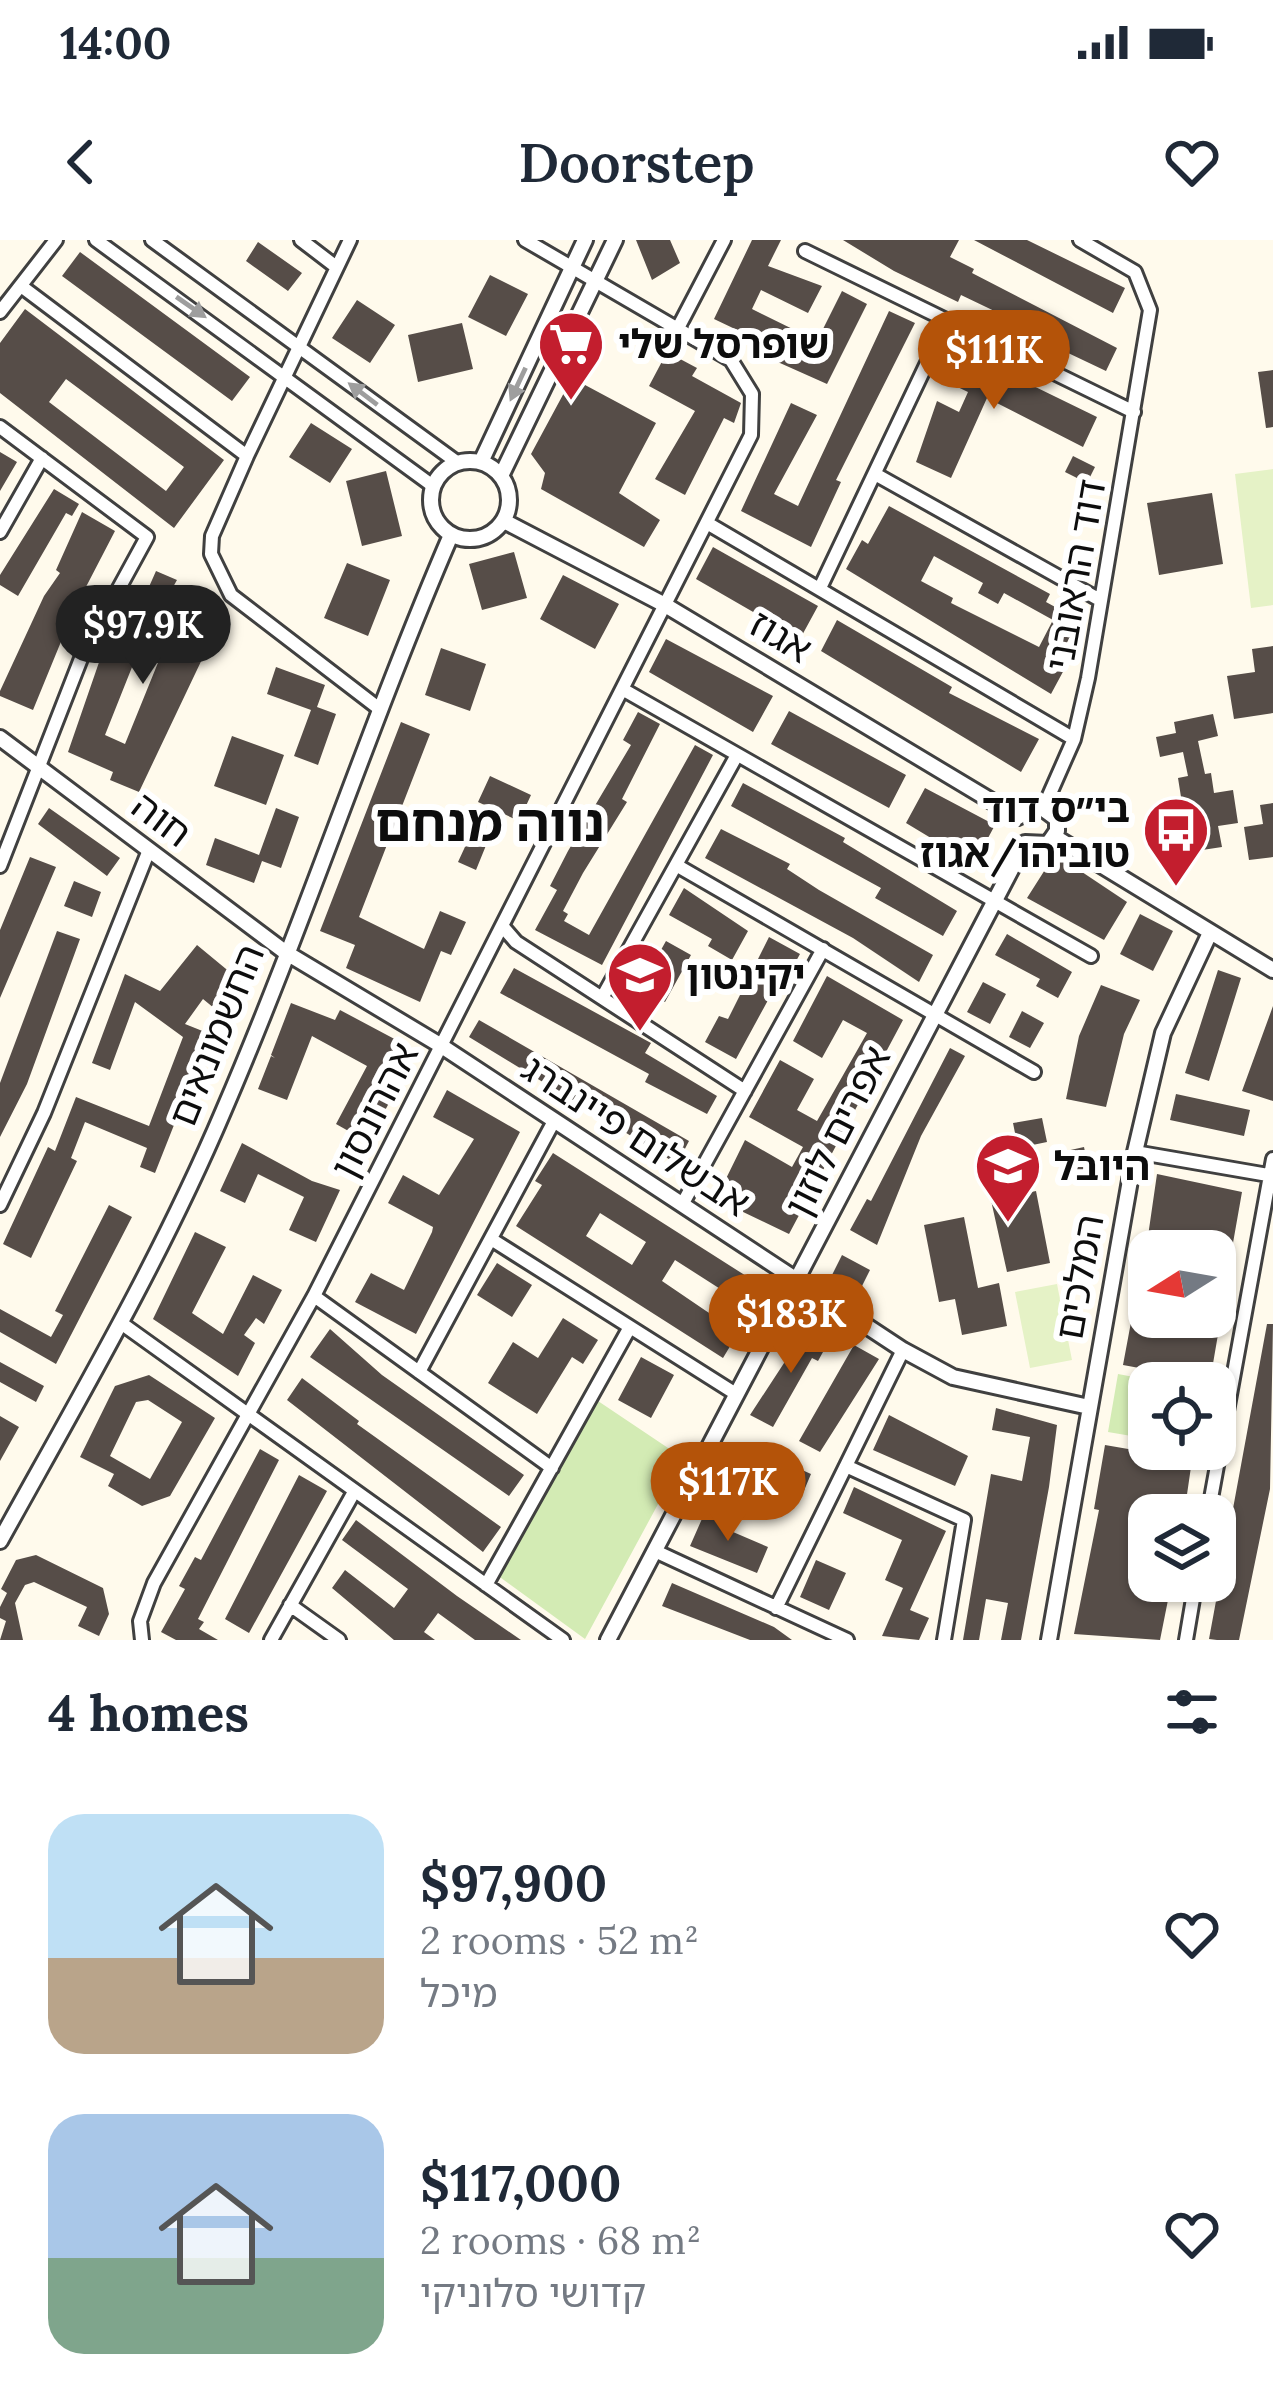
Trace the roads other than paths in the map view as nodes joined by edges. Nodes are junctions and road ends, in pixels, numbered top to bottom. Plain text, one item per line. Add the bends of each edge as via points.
1 (56, 240) edge
2 (96, 240) edge
3 (152, 240) edge
4 (301, 240) edge
5 (350, 240) edge
6 (525, 240) edge
7 (585, 240) edge
8 (615, 240) edge
9 (724, 240) edge
10 (1080, 240) edge
11 (805, 251) dead end
12 (335, 266) junction
13 (572, 268) junction
14 (595, 284) junction
15 (21, 286) junction
16 (0, 312) edge
17 (947, 321) junction
18 (677, 330) junction
19 (299, 346) junction
20 (286, 374) junction
21 (1134, 412) junction
22 (0, 427) edge
23 (247, 456) junction
24 (42, 458) junction
25 (481, 462) junction
26 (458, 463) junction
27 (875, 474) junction
28 (501, 476) junction
29 (434, 486) junction
30 (504, 521) junction
31 (707, 523) junction
32 (0, 532) edge
33 (452, 535) junction
34 (820, 588) junction
35 (1100, 600) junction
36 (664, 604) junction
37 (624, 690) junction
38 (377, 707) junction
39 (0, 738) edge
40 (1074, 739) junction
41 (737, 755) junction
42 (36, 766) junction
43 (1044, 807) junction
44 (1018, 817) junction
45 (1054, 837) junction
46 (1025, 843) junction
47 (149, 850) junction
48 (676, 865) junction
49 (0, 866) edge
50 (994, 902) junction
51 (502, 926) junction
52 (1209, 935) junction
53 (823, 950) junction
54 (286, 952) junction
55 (1091, 956) dead end
56 (1273, 970) edge
57 (602, 998) junction
58 (934, 1014) junction
59 (440, 1045) junction
60 (1034, 1072) dead end
61 (745, 1091) junction
62 (554, 1120) junction
63 (1136, 1152) junction
64 (1273, 1159) edge
65 (1268, 1175) junction
66 (683, 1203) junction
67 (0, 1205) edge
68 (491, 1238) junction
69 (796, 1282) junction
70 (314, 1296) junction
71 (122, 1323) junction
72 (630, 1327) junction
73 (903, 1351) junction
74 (419, 1372) junction
75 (736, 1394) junction
76 (1089, 1407) junction
77 (251, 1416) junction
78 (846, 1466) junction
79 (552, 1468) junction
80 (355, 1492) junction
81 (1212, 1494) edge
82 (0, 1540) edge
83 (655, 1551) junction
84 (486, 1585) junction
85 (1192, 1602) edge
86 (290, 1605) junction
87 (776, 1608) junction
88 (142, 1640) edge
89 (271, 1640) edge
90 (339, 1640) edge
91 (562, 1640) edge
92 (608, 1640) edge
93 (847, 1640) edge
94 (944, 1640) edge
95 (1048, 1640) edge
96 (1186, 1640) edge

1 - 15 street
2 -> 20 street
3 - 19 street
4 - 12 street
5 - 12 street
6 - 13 street, אהרונסון
7 - 13 street
8 - 14 street
9 - 18 street
10 - 21 street, דוד הראובני via 1123,262 1148,293
11 - 17 street
12 - 19 street
13 - 14 street, אהרונסון
13 -> 25 street
14 - 18 street, אהרונסון
14 - 28 street
15 - 16 street
15 - 23 street
17 - 21 street
17 - 27 street
18 - 31 street, אהרונסון via 731,360 752,394 751,435
19 - 20 street
26 -> 19 street
20 - 23 street
20 - 29 street
21 - 35 street, דוד הראובני
22 - 24 street
23 - 38 street via 212,536 216,573 231,595
24 - 32 street
24 - 42 street via 147,537 82,656
25 - 26 street
25 - 28 street
26 - 29 street
27 - 34 street
27 - 35 street
28 - 30 street via 509,498
29 - 33 street via 435,519
30 - 33 street via 481,538
30 - 36 street, אגוז
31 - 34 street
31 - 36 street, אהרונסון
33 - 38 street, החשמונאים
34 - 40 street
35 - 40 street, דוד הראובני
36 - 37 street, אהרונסון
36 - 44 street, אגוז
37 - 41 street
37 - 51 street, אהרונסון
38 - 54 street, החשמונאים
39 - 42 street, חוה
40 - 43 street, דוד הראובני
41 - 48 street
41 - 50 street
42 - 47 street, חוה
42 - 49 street
43 - 44 street
43 - 45 street via 1057,819
44 - 46 street
45 - 46 street via 1039,847
45 - 52 street
46 - 50 street, אפרים לוזון
47 - 54 street, חוה
47 - 67 street
48 - 53 street
48 - 57 street
50 - 55 street
50 - 58 street, אפרים לוזון
51 - 57 street
51 - 59 street, אהרונסון
52 - 56 street
52 - 63 street, המלכים via 1163,1033
53 - 58 street
53 - 61 street
54 - 59 street, אבשלום פיינברג
54 - 71 street, החשמונאים via 223,1113
57 - 61 street
58 - 60 street
58 - 69 street, אפרים לוזון
59 - 62 street, אבשלום פיינברג
59 - 70 street, אהרונסון
61 - 66 street
62 - 66 street, אבשלום פיינברג
62 - 68 street
63 - 65 street
63 - 76 street, המלכים
64 - 65 street
65 - 81 street
66 - 69 street, אבשלום פיינברג
68 - 72 street
68 - 74 street
69 - 73 street, אבשלום פיינברג
69 - 75 street, אפרים לוזון
70 - 74 street
70 - 77 street, אהרונסון
71 - 77 street
71 - 82 street, החשמונאים
72 - 75 street
72 - 79 street
73 - 76 street, אבשלום פיינברג via 953,1377
73 - 78 street
74 - 79 street
75 - 83 street, אפרים לוזון
76 - 95 street, המלכים
77 - 80 street
77 - 88 street, אהרונסון via 154,1583
78 - 87 street
78 - 94 street via 964,1520
79 - 84 street
80 - 84 street
80 - 86 street
83 - 87 street
83 - 92 street, אפרים לוזון
84 - 91 street
85 - 96 street
86 - 89 street
86 - 90 street
87 - 93 street

